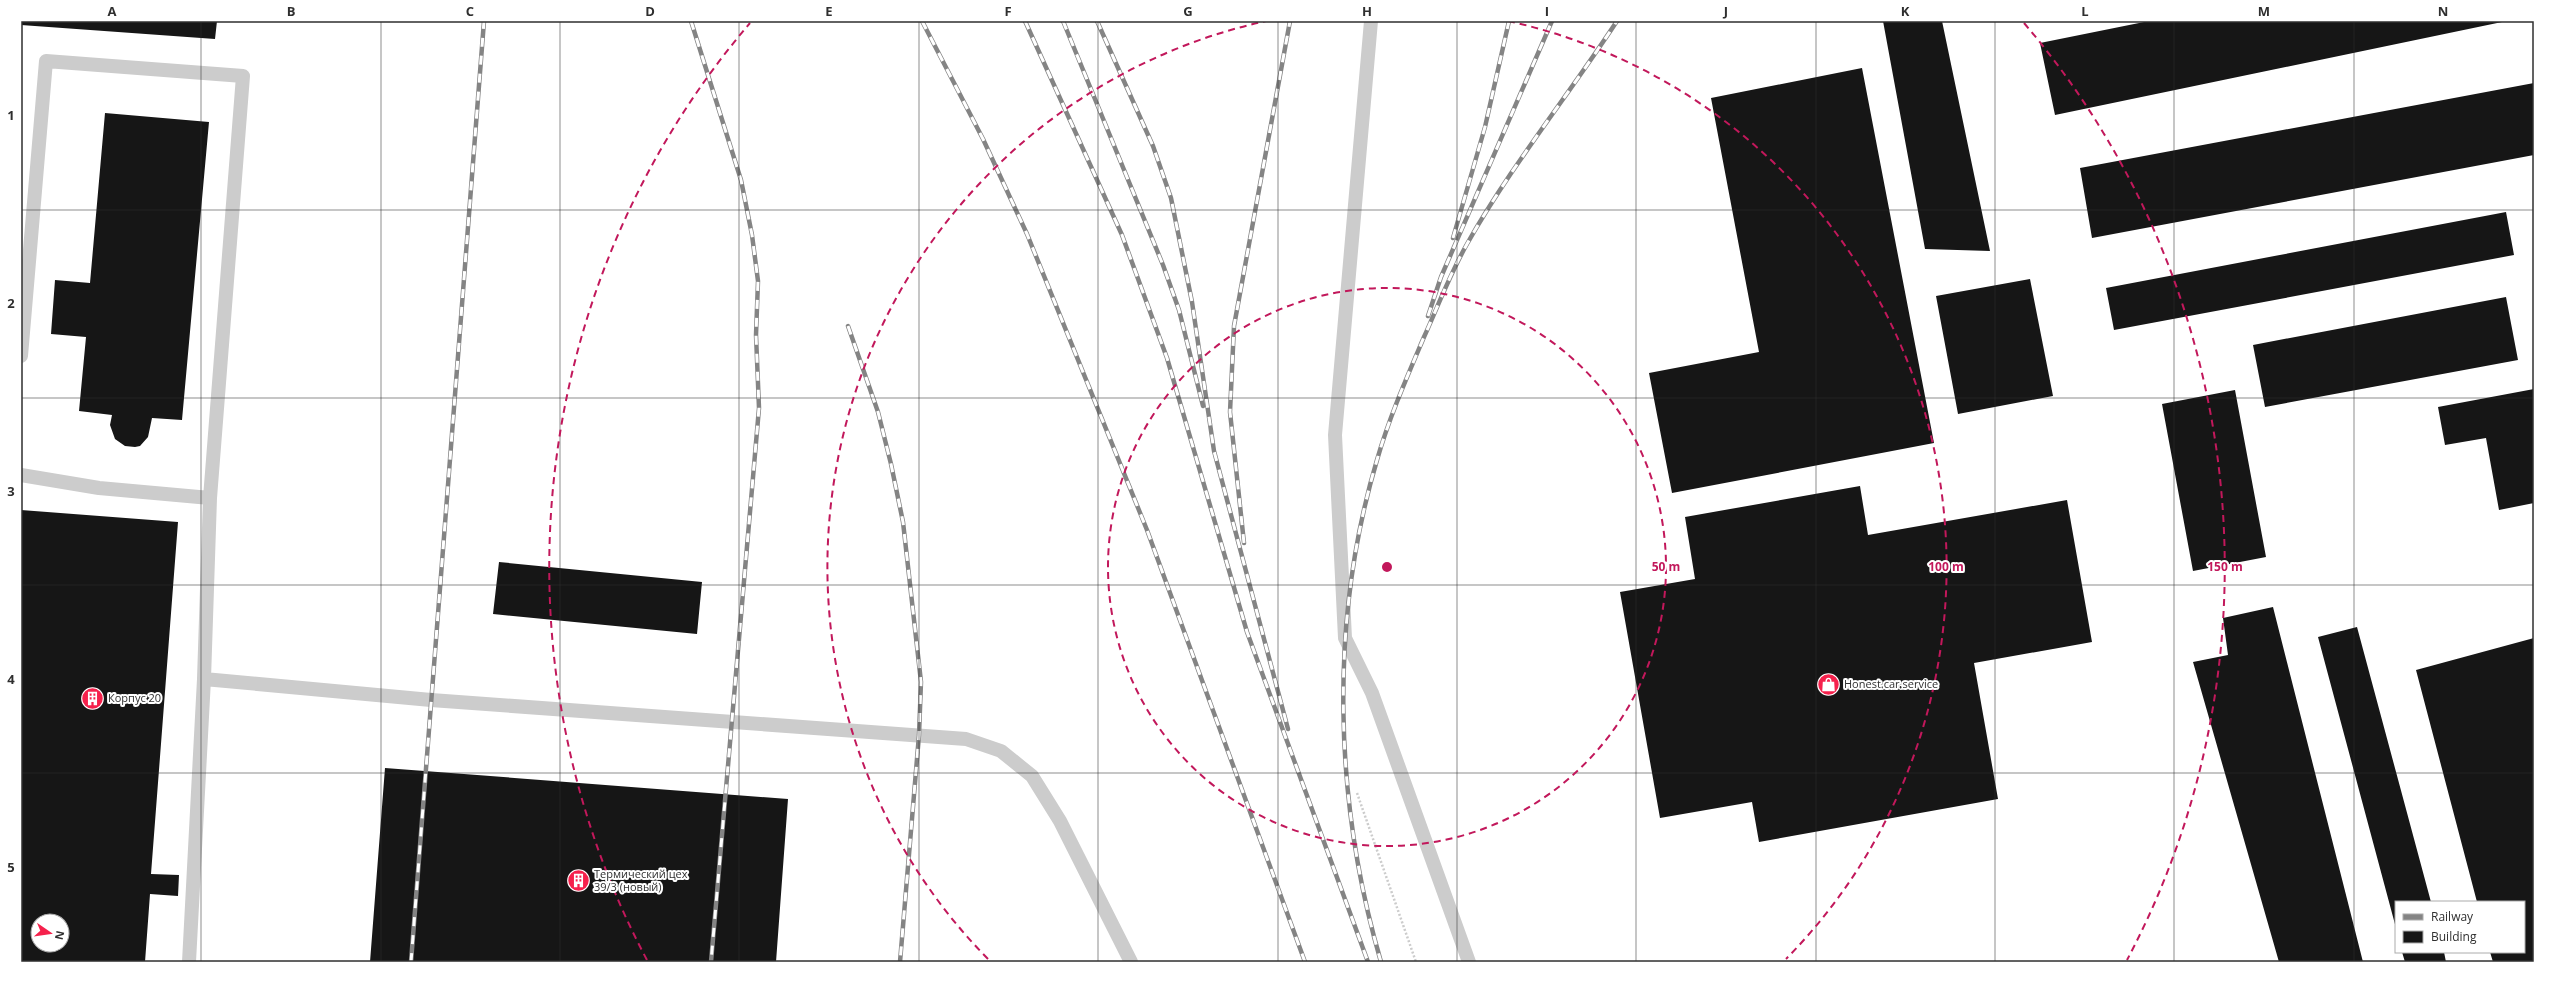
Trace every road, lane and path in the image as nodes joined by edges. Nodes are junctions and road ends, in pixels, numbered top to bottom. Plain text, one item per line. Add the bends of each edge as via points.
1 (1371, 21) edge
2 (21, 356) edge
3 (21, 475) edge
4 (210, 498) junction
5 (204, 679) junction
6 (1357, 793) dead end
7 (189, 962) edge
8 (1131, 962) edge
9 (1416, 962) edge
10 (1469, 962) edge

1 - 10 lane via 1335,435 1345,638 1372,693
2 - 4 lane via 46,60 243,76
3 - 4 lane via 98,488
4 - 5 lane
5 - 7 lane
5 - 8 lane via 431,700 966,739 1001,751 1032,776 1060,821
6 - 9 path

